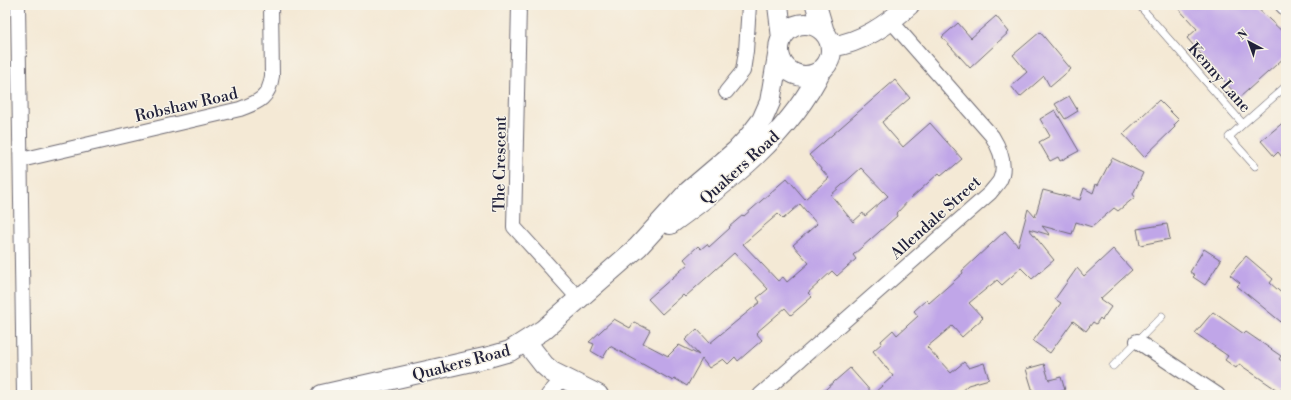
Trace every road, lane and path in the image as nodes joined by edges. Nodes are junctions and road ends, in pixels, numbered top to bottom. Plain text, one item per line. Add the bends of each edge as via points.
1 (18, 5) edge
2 (271, 5) edge
3 (519, 5) edge
4 (749, 5) edge
5 (778, 5) edge
6 (816, 5) edge
7 (909, 5) edge
8 (1139, 5) edge
9 (1282, 5) edge
10 (1286, 9) edge
11 (891, 21) junction
12 (827, 40) junction
13 (780, 44) junction
14 (821, 70) junction
15 (1286, 86) edge
16 (726, 92) dead end
17 (1243, 124) junction
18 (21, 160) junction
19 (1255, 166) dead end
20 (638, 247) junction
21 (579, 299) junction
22 (1162, 316) dead end
23 (1138, 341) junction
24 (526, 342) junction
25 (1113, 366) dead end
26 (563, 378) junction
27 (24, 395) edge
28 (322, 395) edge
29 (548, 395) edge
30 (598, 395) edge
31 (760, 395) edge
32 (1218, 395) edge

1 - 18 street
2 - 18 street, Robshaw Road via 272,76 264,98 240,110
3 - 21 street, The Crescent via 514,227
4 - 16 street via 743,71
5 - 13 main road
6 - 12 main road
7 - 11 main road
8 - 17 lane, Kenny Lane
9 - 10 street
11 - 12 main road via 868,36 843,45
11 - 31 street, Allendale Street via 992,136 1000,149 1000,180 984,198
12 - 13 main road via 810,24 801,24 787,32
12 - 14 main road via 827,63
13 - 14 main road via 782,62 790,71 806,76
13 - 20 main road, Quakers Road via 770,102 762,120 736,151 689,191
14 - 20 main road, Quakers Road via 796,112 761,150 699,203
15 - 17 lane, Kenny Lane
17 - 19 lane via 1229,137
18 - 27 street
20 - 21 main road, Quakers Road
21 - 24 main road, Quakers Road
22 - 23 lane
23 - 25 lane
23 - 32 street
24 - 26 main road via 544,365
24 - 28 main road, Quakers Road via 489,357
26 - 29 street
26 - 30 main road

